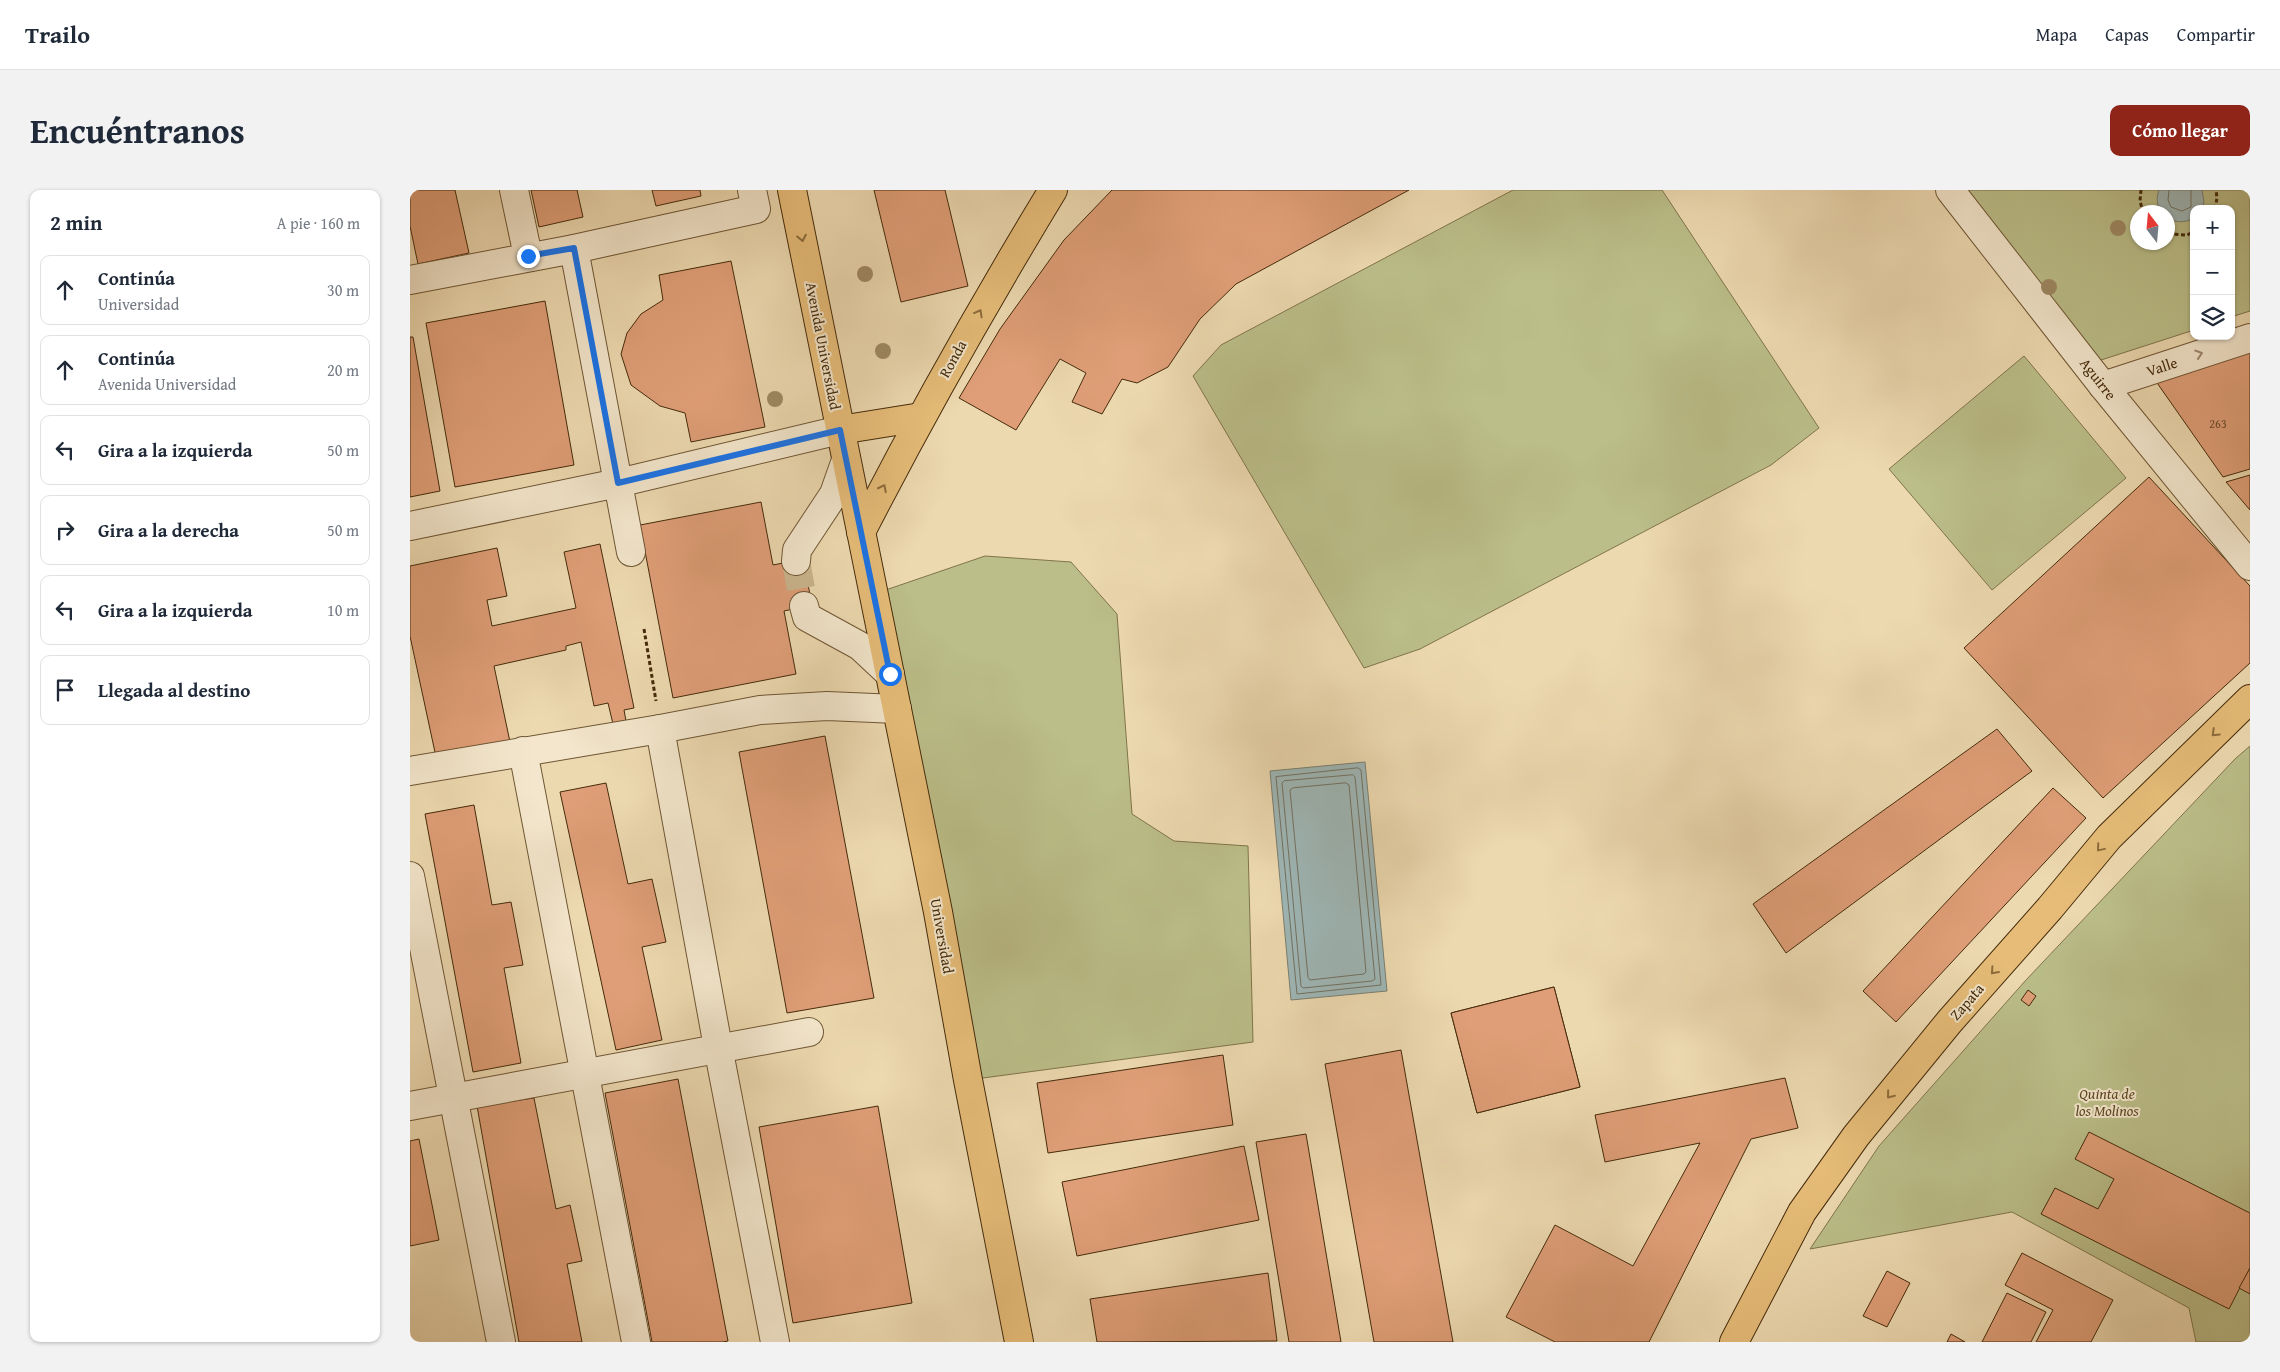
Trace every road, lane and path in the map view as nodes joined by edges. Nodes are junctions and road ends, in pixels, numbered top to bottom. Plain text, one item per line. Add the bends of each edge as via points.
1 (514, 190) edge
2 (752, 190) edge
3 (792, 190) edge
4 (1053, 190) edge
5 (1950, 190) edge
6 (2141, 190) edge
7 (2216, 190) edge
8 (2141, 205) edge
9 (2216, 205) edge
10 (2175, 234) edge
11 (2190, 234) edge
12 (574, 248) junction
13 (528, 256) junction
14 (410, 280) edge
15 (2250, 338) edge
16 (830, 384) junction
17 (2103, 386) junction
18 (920, 417) junction
19 (883, 423) junction
20 (840, 430) junction
21 (846, 460) junction
22 (618, 483) junction
23 (410, 526) edge
24 (861, 532) junction
25 (631, 552) dead end
26 (796, 561) tunnel mouth
27 (2250, 566) edge
28 (804, 606) tunnel mouth
29 (644, 629) dead end
30 (890, 674) junction
31 (2250, 699) edge
32 (897, 709) junction
33 (660, 729) junction
34 (523, 751) junction
35 (410, 771) edge
36 (410, 876) edge
37 (810, 1032) dead end
38 (718, 1048) junction
39 (584, 1073) junction
40 (452, 1097) junction
41 (410, 1106) edge
42 (501, 1342) edge
43 (636, 1342) edge
44 (776, 1342) edge
45 (1019, 1342) edge
46 (1734, 1342) edge

1 - 13 street
2 - 12 street via 756,209
3 -> 16 main road, Avenida Universidad
18 -> 4 main road, Ronda
5 - 17 street, Aguirre
6 - 8 path
7 - 9 path
10 - 11 path
12 - 13 street
12 - 22 street
13 - 14 street
17 -> 15 street, Valle
16 - 19 main road via 847,410
16 - 20 main road, Avenida Universidad
17 - 27 street, Aguirre
18 - 19 main road
24 -> 18 main road, Ronda
19 - 20 main road
20 - 21 main road, Avenida Universidad
20 - 22 street
21 - 24 main road, Avenida Universidad
21 - 26 street via 834,494 797,550
22 - 23 street
22 - 25 street
24 - 30 main road, Universidad
28 - 30 street via 807,617 860,646
29 - 33 path
30 - 32 main road, Universidad
31 -> 46 main road, Zapata via 2109,837 1950,1021 1856,1136 1802,1212
32 - 33 street via 827,706 760,710
32 - 45 main road, Universidad
33 - 34 street
33 - 38 street
34 - 35 street
34 - 39 street
36 - 40 street
37 - 38 street
38 - 39 street
38 - 44 street
39 - 40 street
39 - 43 street
40 - 41 street
40 - 42 street

